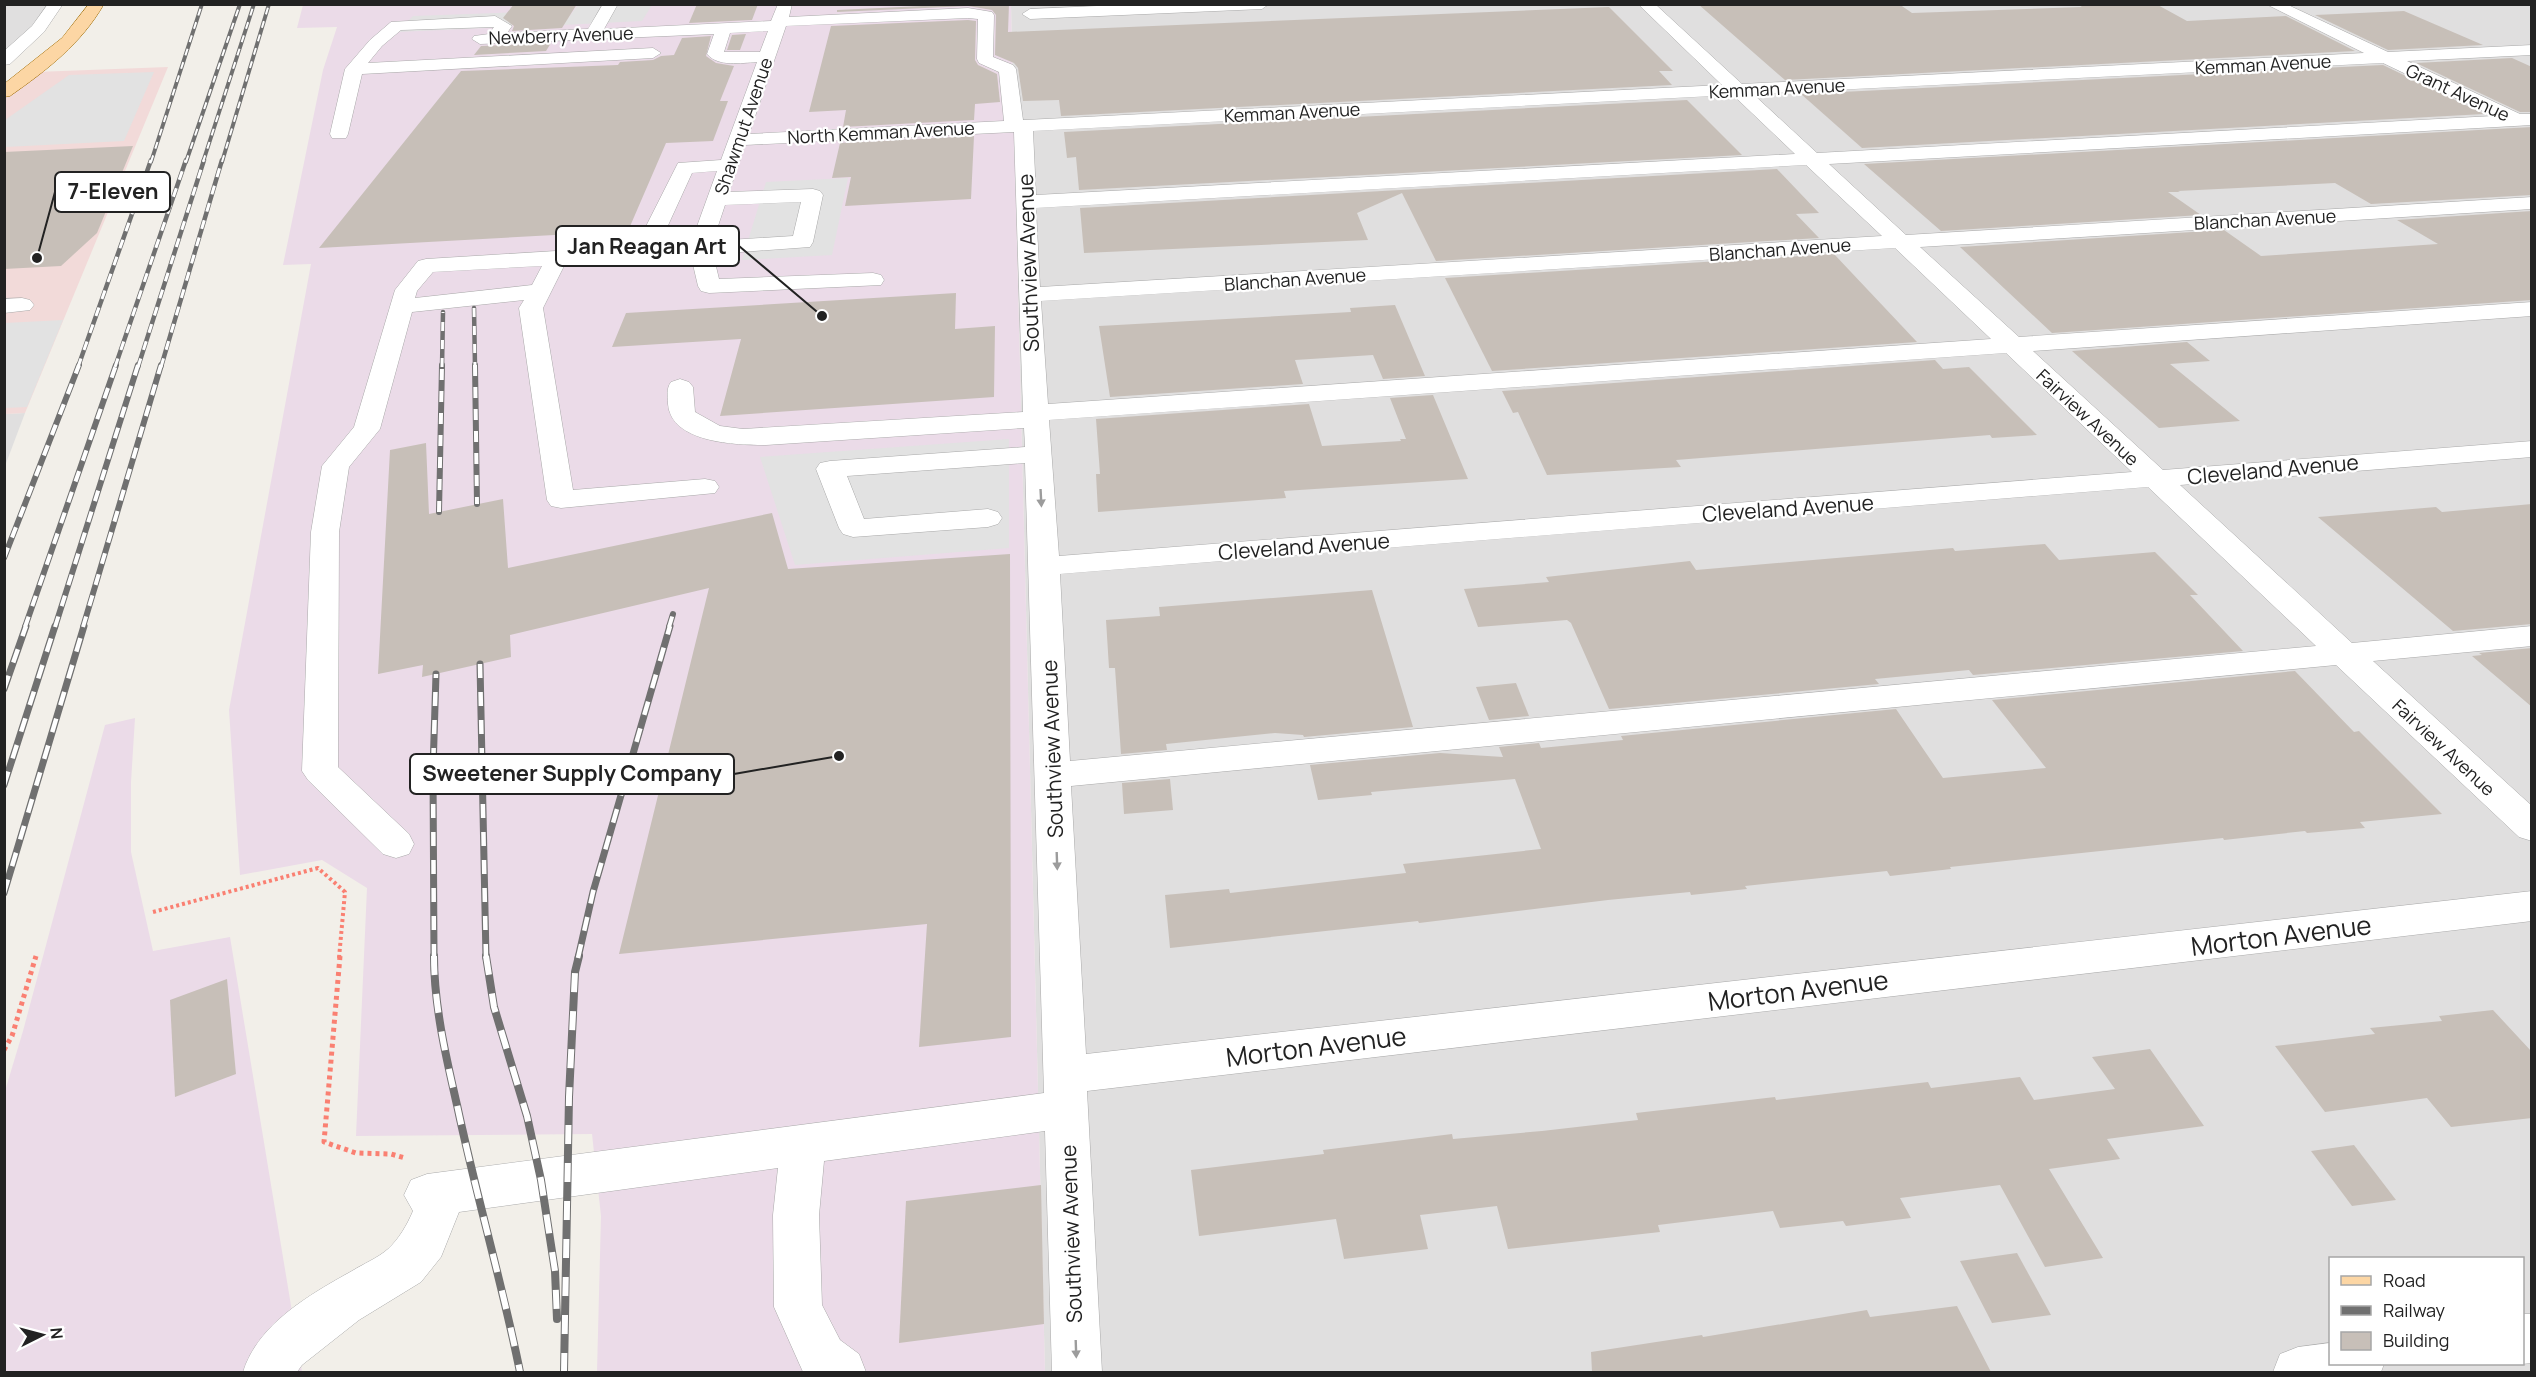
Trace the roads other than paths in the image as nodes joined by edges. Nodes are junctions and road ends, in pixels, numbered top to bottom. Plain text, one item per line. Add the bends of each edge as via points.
1 (56, 4) edge
2 (97, 4) edge
3 (611, 4) edge
4 (785, 4) edge
5 (1262, 4) edge
6 (1645, 4) edge
7 (2273, 4) edge
8 (676, 13) dead end
9 (1030, 14) dead end
10 (779, 24) junction
11 (724, 28) junction
12 (38, 29) junction
13 (16, 30) dead end
14 (667, 31) junction
15 (600, 34) junction
16 (494, 38) junction
17 (459, 40) dead end
18 (399, 42) dead end
19 (376, 43) junction
20 (354, 44) dead end
21 (2532, 50) edge
22 (653, 53) dead end
23 (594, 56) junction
24 (767, 57) junction
25 (2385, 58) junction
26 (4, 60) edge
27 (354, 69) junction
28 (1737, 90) junction
29 (4, 92) edge
30 (1012, 116) junction
31 (2527, 122) edge
32 (339, 135) dead end
33 (739, 140) junction
34 (1810, 158) junction
35 (730, 165) junction
36 (717, 199) junction
37 (1025, 202) junction
38 (2532, 203) edge
39 (1900, 242) junction
40 (700, 247) junction
41 (645, 251) junction
42 (556, 258) junction
43 (873, 280) dead end
44 (540, 291) junction
45 (1029, 295) junction
46 (402, 306) junction
47 (2532, 309) edge
48 (2010, 344) junction
49 (680, 387) dead end
50 (1036, 416) junction
51 (2532, 448) edge
52 (1038, 453) junction
53 (2155, 479) junction
54 (705, 487) dead end
55 (988, 518) dead end
56 (1045, 566) junction
57 (2532, 636) edge
58 (2344, 654) junction
59 (1053, 775) junction
60 (2532, 828) edge
61 (396, 844) dead end
62 (2532, 906) edge
63 (1066, 1092) junction
64 (803, 1144) junction
65 (2351, 1365) edge
66 (268, 1372) edge
67 (841, 1372) edge
68 (1077, 1372) edge
69 (2298, 1372) edge

1 - 12 street
2 - 29 main road via 62,47
3 - 15 street
4 - 10 street, Shawmut Avenue
5 - 9 street
6 - 28 street, Fairview Avenue
7 - 25 street, Grant Avenue
8 - 14 street
10 - 11 street, Newberry Avenue
10 - 24 street, Shawmut Avenue
10 - 30 street, Southview Avenue via 986,15 985,59 1007,69
11 - 14 street, Newberry Avenue
11 - 24 street via 715,54 725,58
12 - 13 street
12 - 26 street
14 - 15 street, Newberry Avenue
15 - 16 street, Newberry Avenue
15 - 23 street
16 - 17 street, Newberry Avenue
16 - 19 street via 504,26 495,21 397,25
18 - 19 street
19 - 20 street
19 - 27 street
21 - 25 street, Kemman Avenue
22 - 23 street
23 - 27 street
24 - 33 street, Shawmut Avenue via 755,118
25 - 28 street, Kemman Avenue
25 - 31 street, Grant Avenue
27 - 32 street
28 - 30 street, Kemman Avenue
28 - 34 street, Fairview Avenue
30 - 33 street, North Kemman Avenue
30 - 37 street, Southview Avenue
31 - 34 street
33 - 35 street, Shawmut Avenue
34 - 37 street
34 - 39 street, Fairview Avenue
35 - 36 street, Shawmut Avenue
35 - 41 street via 685,167
36 - 40 street, Shawmut Avenue
36 - 40 street via 813,195 802,242
37 - 45 street, Southview Avenue
38 - 39 street, Blanchan Avenue
39 - 45 street, Blanchan Avenue
39 - 48 street, Fairview Avenue
40 - 41 street
40 - 43 street via 709,286
41 - 42 street
42 - 44 street
42 - 46 street via 426,266 406,290
44 - 46 street
44 - 54 street via 531,309 561,500
45 - 50 street, Southview Avenue
46 - 61 street via 367,429 336,466 325,532 320,771
47 - 48 street
48 - 50 street
48 - 53 street, Fairview Avenue
49 - 50 street via 682,415 693,425 712,433 741,437
50 - 52 street, Southview Avenue
51 - 53 street, Cleveland Avenue
52 - 55 street via 830,470 853,528
52 -> 56 street, Southview Avenue
53 - 56 street, Cleveland Avenue
53 - 58 street, Fairview Avenue
56 - 59 street, Southview Avenue
57 - 58 street
58 - 59 street
58 - 60 street, Fairview Avenue
59 -> 63 street, Southview Avenue
62 - 63 street, Morton Avenue
63 - 64 street, Morton Avenue
63 -> 68 street, Southview Avenue
64 - 66 street, Morton Avenue via 435,1194 424,1241 404,1266 342,1303 284,1347
64 - 67 street via 796,1215 798,1307 822,1358
65 - 69 street

